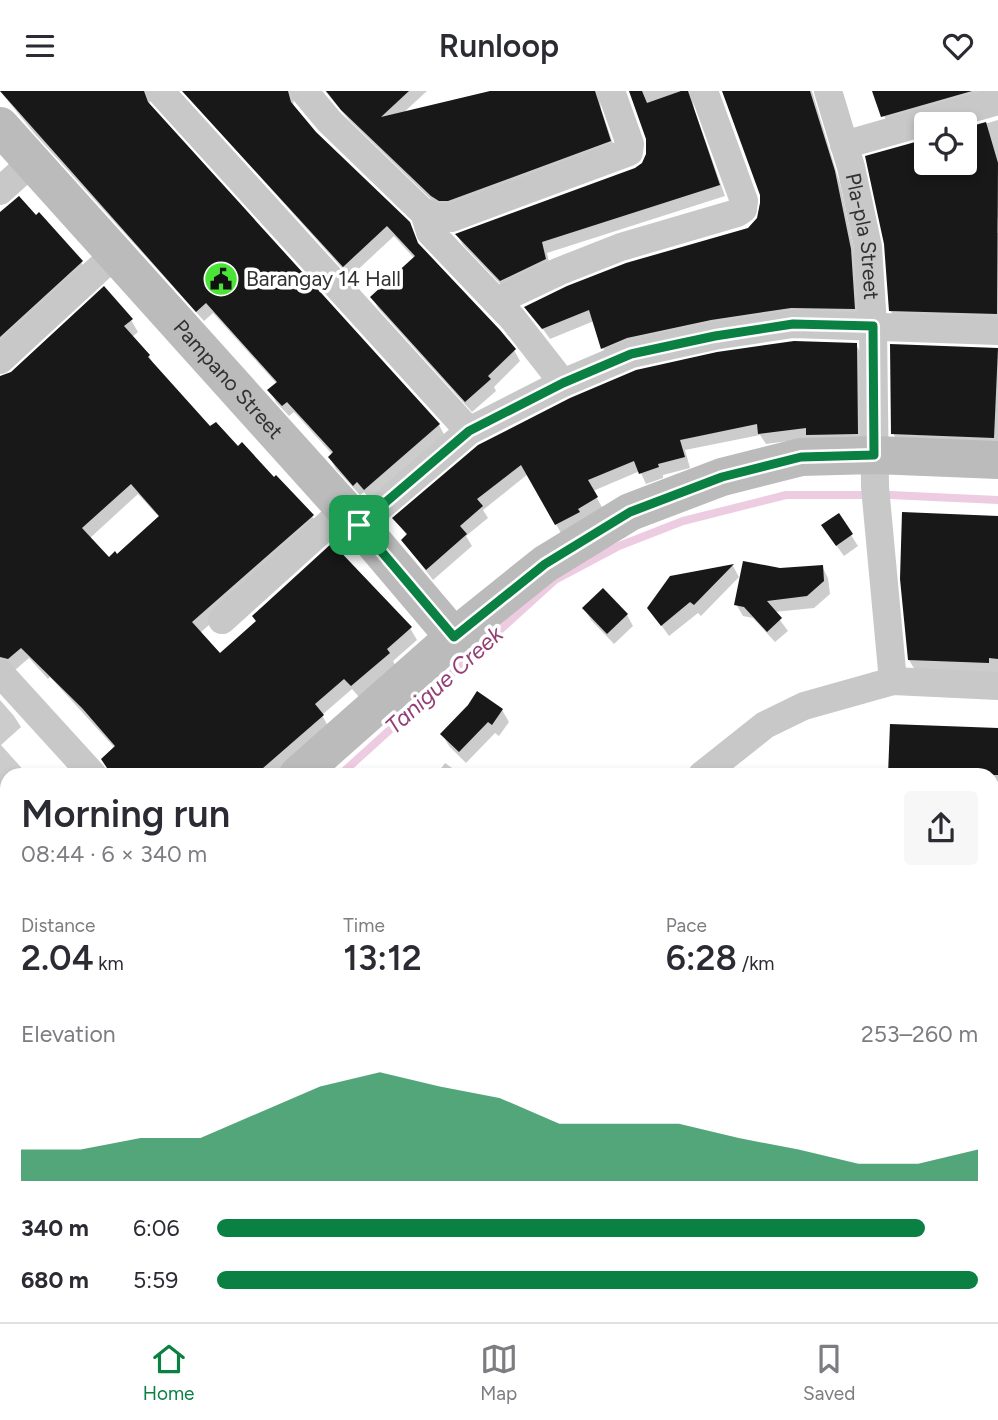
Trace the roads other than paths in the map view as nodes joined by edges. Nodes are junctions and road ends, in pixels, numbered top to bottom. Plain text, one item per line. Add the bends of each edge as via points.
1 (160, 91) edge
2 (304, 91) edge
3 (611, 91) edge
4 (704, 91) edge
5 (828, 91) edge
6 (998, 101) edge
7 (0, 126) edge
8 (844, 145) junction
9 (32, 162) junction
10 (0, 191) edge
11 (424, 212) junction
12 (115, 254) junction
13 (497, 301) junction
14 (873, 326) junction
15 (998, 331) edge
16 (0, 359) edge
17 (563, 383) junction
18 (469, 431) junction
19 (874, 455) junction
20 (998, 460) edge
21 (352, 517) junction
22 (222, 620) dead end
23 (454, 637) junction
24 (0, 673) edge
25 (893, 681) junction
26 (998, 686) edge
27 (86, 768) edge
28 (306, 768) edge
29 (711, 768) edge

1 - 18 street
2 - 11 street
3 - 11 street via 629,152 451,218
4 - 13 street via 743,209 621,247
5 - 8 street, Pla-pla Street
6 - 8 street
7 - 9 street, Pampano Street
8 - 14 street, Pla-pla Street via 868,247
9 - 10 street
9 - 12 street, Pampano Street
11 - 13 street via 430,232
12 - 16 street
12 - 21 street, Pampano Street
13 - 17 street
14 - 15 street
14 - 17 street via 793,324 715,336 631,354
14 - 19 street, Pla-pla Street
17 - 18 street
18 - 21 street
19 - 20 street
19 - 23 street via 801,457 722,477 630,512 545,564
19 - 25 street, Pla-pla Street
21 - 22 street
21 - 23 street, Pampano Street
23 - 28 street
24 - 27 street
25 - 26 street
25 - 29 street via 794,711 765,725

